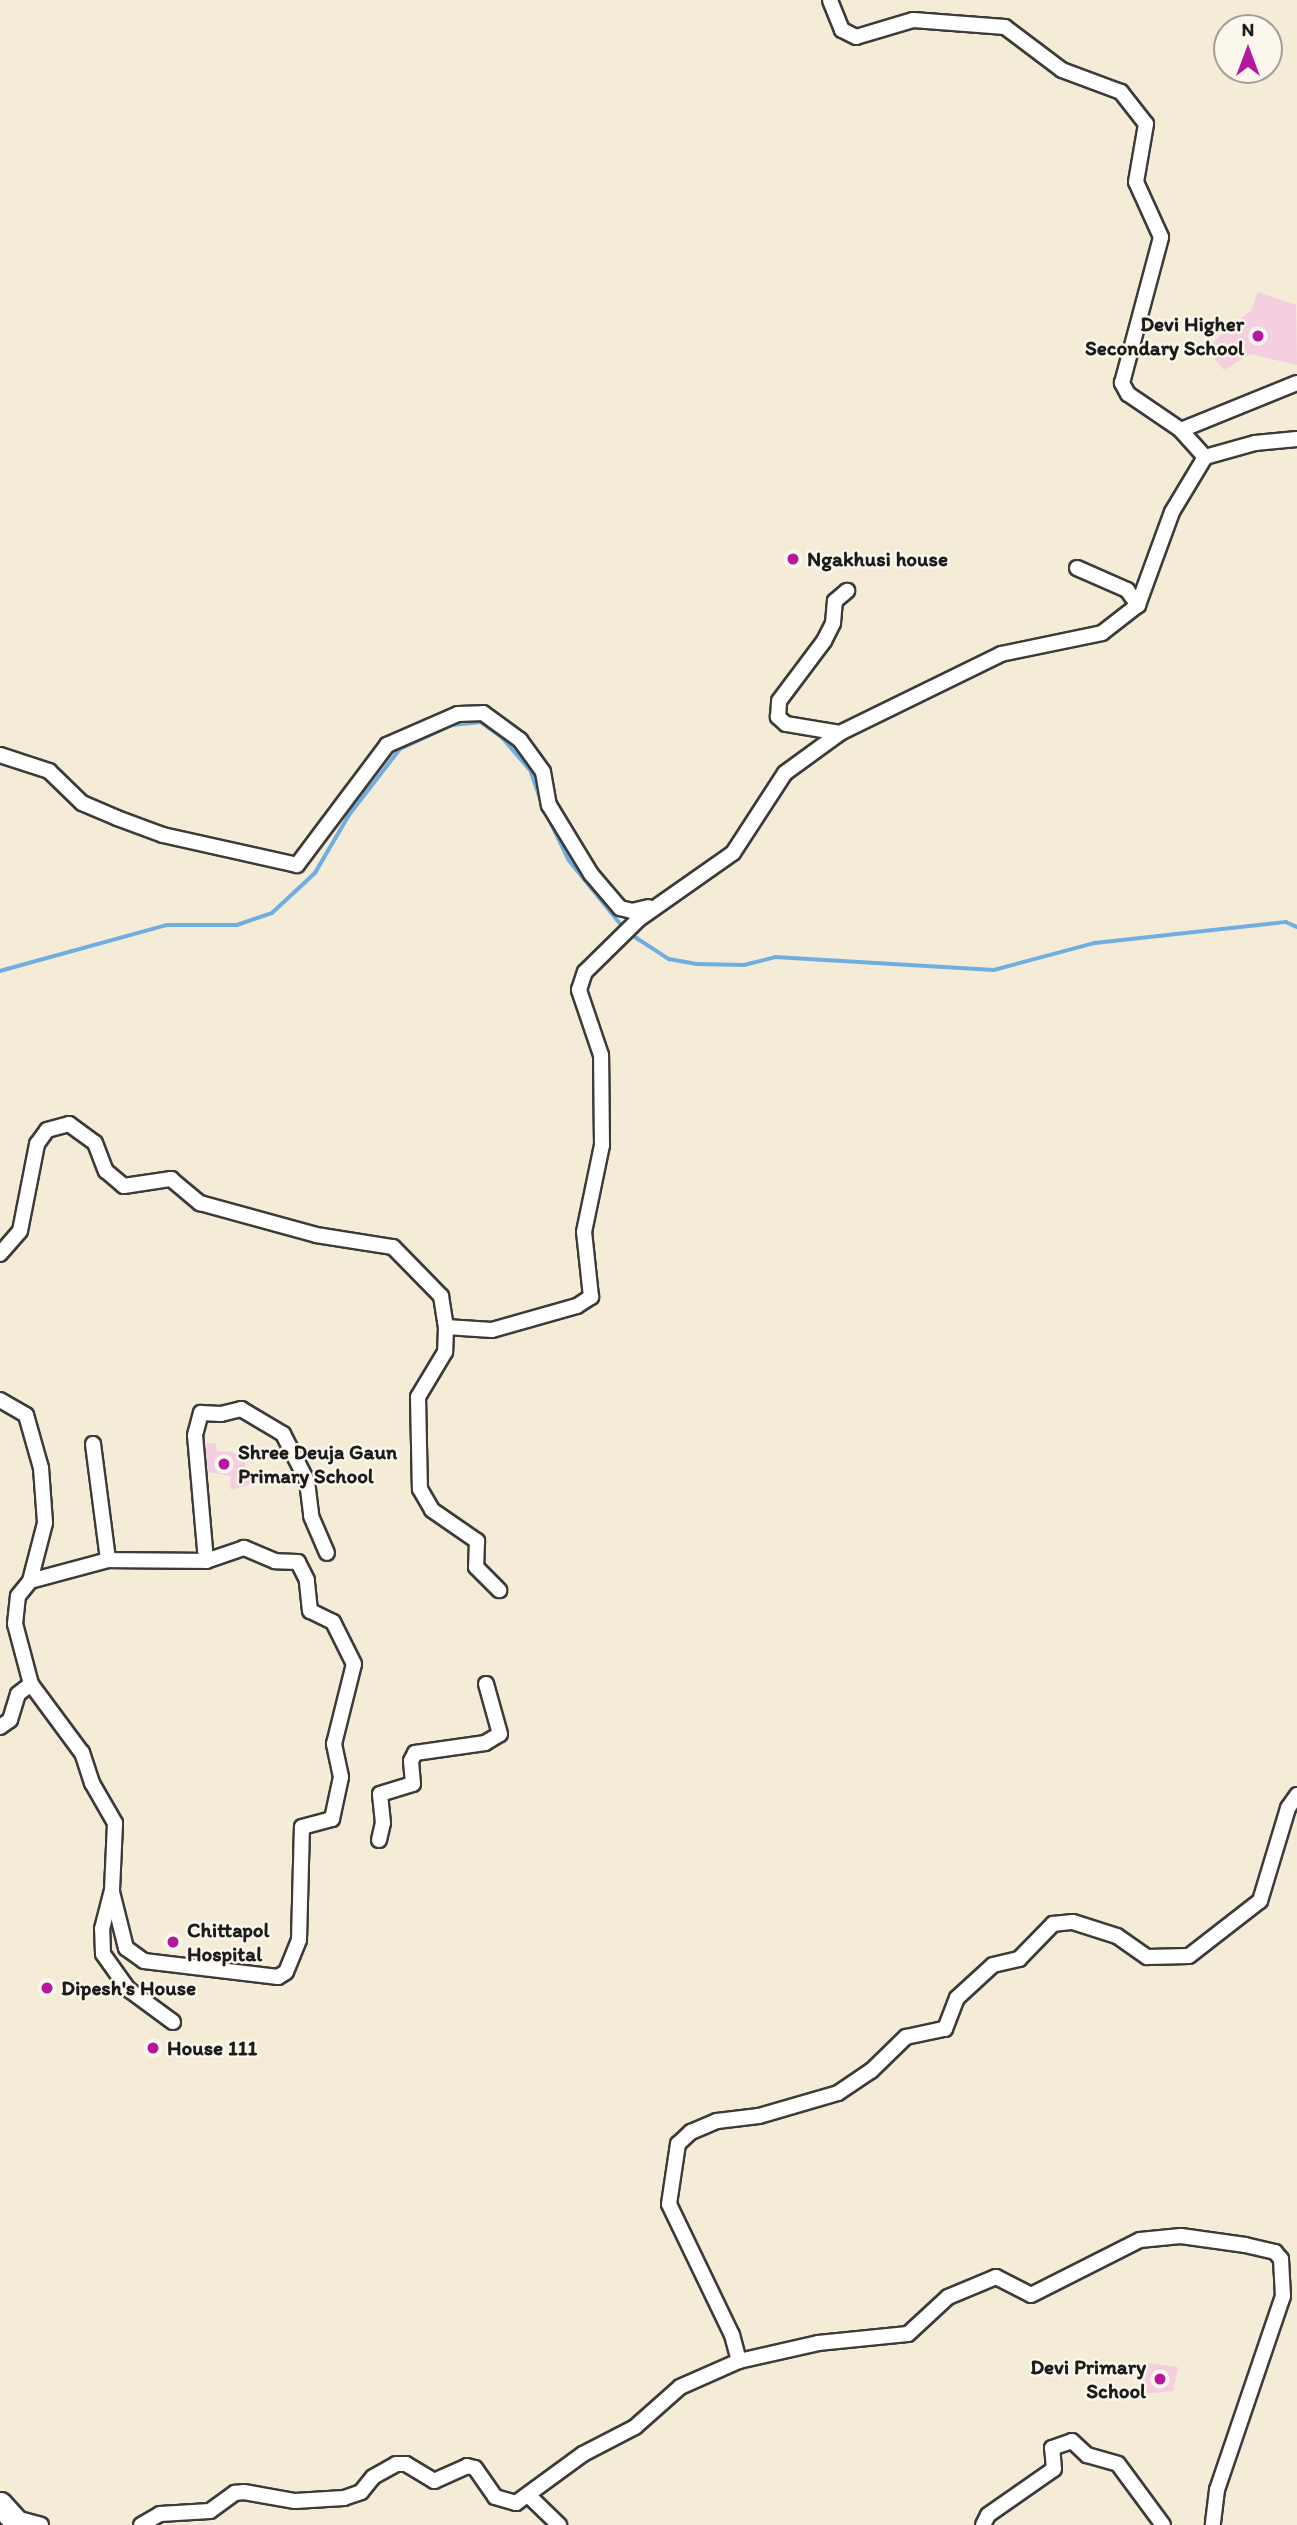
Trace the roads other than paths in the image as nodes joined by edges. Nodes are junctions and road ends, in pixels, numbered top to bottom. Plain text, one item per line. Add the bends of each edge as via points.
1 (830, 0) edge
2 (1297, 383) edge
3 (1181, 430) junction
4 (1297, 439) edge
5 (1205, 457) junction
6 (1077, 568) dead end
7 (847, 591) dead end
8 (1138, 604) junction
9 (840, 733) junction
10 (0, 755) edge
11 (657, 904) junction
12 (0, 1254) edge
13 (446, 1327) junction
14 (0, 1400) edge
15 (93, 1444) dead end
16 (327, 1553) dead end
17 (108, 1560) junction
18 (206, 1561) junction
19 (30, 1581) junction
20 (499, 1590) dead end
21 (31, 1684) junction
22 (486, 1684) dead end
23 (0, 1727) edge
24 (1297, 1795) edge
25 (379, 1840) dead end
26 (112, 1890) junction
27 (173, 2022) dead end
28 (739, 2361) junction
29 (529, 2496) junction
30 (10, 2515) edge
31 (41, 2525) edge
32 (141, 2525) edge
33 (559, 2525) edge
34 (983, 2525) edge
35 (1163, 2525) edge
36 (1213, 2525) edge

1 - 3 street via 842,30 856,37 913,20 1005,27 1062,70 1121,92 1146,124 1136,182 1161,237 1122,383 1128,394
2 - 3 street
3 - 5 street
4 - 5 street via 1255,443
5 - 8 street via 1172,512
6 - 8 street via 1128,590
7 - 9 street via 835,601 833,623 824,641 779,701 778,717 786,724
8 - 9 street via 1102,633 1001,654
9 - 11 street via 785,773 733,853
10 - 11 street via 48,771 82,803 117,818 163,835 297,865 387,746 458,714 482,713 520,740 543,772 549,805 591,874 620,908 632,911
11 - 13 street via 585,972 579,990 601,1055 602,1145 584,1232 591,1297 577,1306 492,1330
12 - 13 street via 20,1231 37,1144 47,1130 69,1124 96,1143 106,1171 124,1186 171,1179 200,1203 316,1235 393,1247 442,1296
13 - 20 street via 445,1352 418,1396 420,1489 432,1510 477,1541 476,1567
14 - 19 street via 26,1415 41,1468 45,1523
15 - 17 street
16 - 18 street via 311,1516 299,1460 283,1434 241,1409 201,1413 198,1419
17 - 18 street
17 - 19 street
18 - 26 street via 244,1548 275,1562 299,1562 307,1580 310,1611 333,1622 354,1664 334,1744 341,1777 332,1819 302,1827 299,1940 286,1972 278,1977 144,1961 126,1948
19 - 21 street via 18,1596 15,1624
21 - 23 street via 18,1694 10,1720
21 - 26 street via 82,1753 92,1783 116,1823
22 - 25 street via 500,1734 485,1743 415,1753 411,1760 413,1784 380,1794 383,1823
24 - 28 street via 1288,1808 1260,1901 1189,1956 1147,1957 1117,1936 1073,1922 1053,1924 1019,1959 993,1965 957,1998 945,2029 906,2037 871,2071 838,2092 759,2116 717,2122 691,2132 678,2144 669,2204 732,2335
26 - 27 street via 102,1929 103,1954 128,1989
28 - 29 street via 680,2387 635,2427 583,2454
28 - 36 street via 818,2343 908,2334 948,2297 996,2277 1031,2295 1140,2240 1181,2236 1275,2252 1281,2259 1283,2296 1217,2490
29 - 32 street via 516,2503 502,2502 475,2468 467,2466 434,2481 406,2464 396,2464 373,2477 361,2492 344,2498 295,2501 235,2493 210,2511 160,2514
29 - 33 street
30 - 31 street
34 - 35 street via 988,2515 1054,2469 1052,2448 1072,2441 1087,2455 1118,2464

